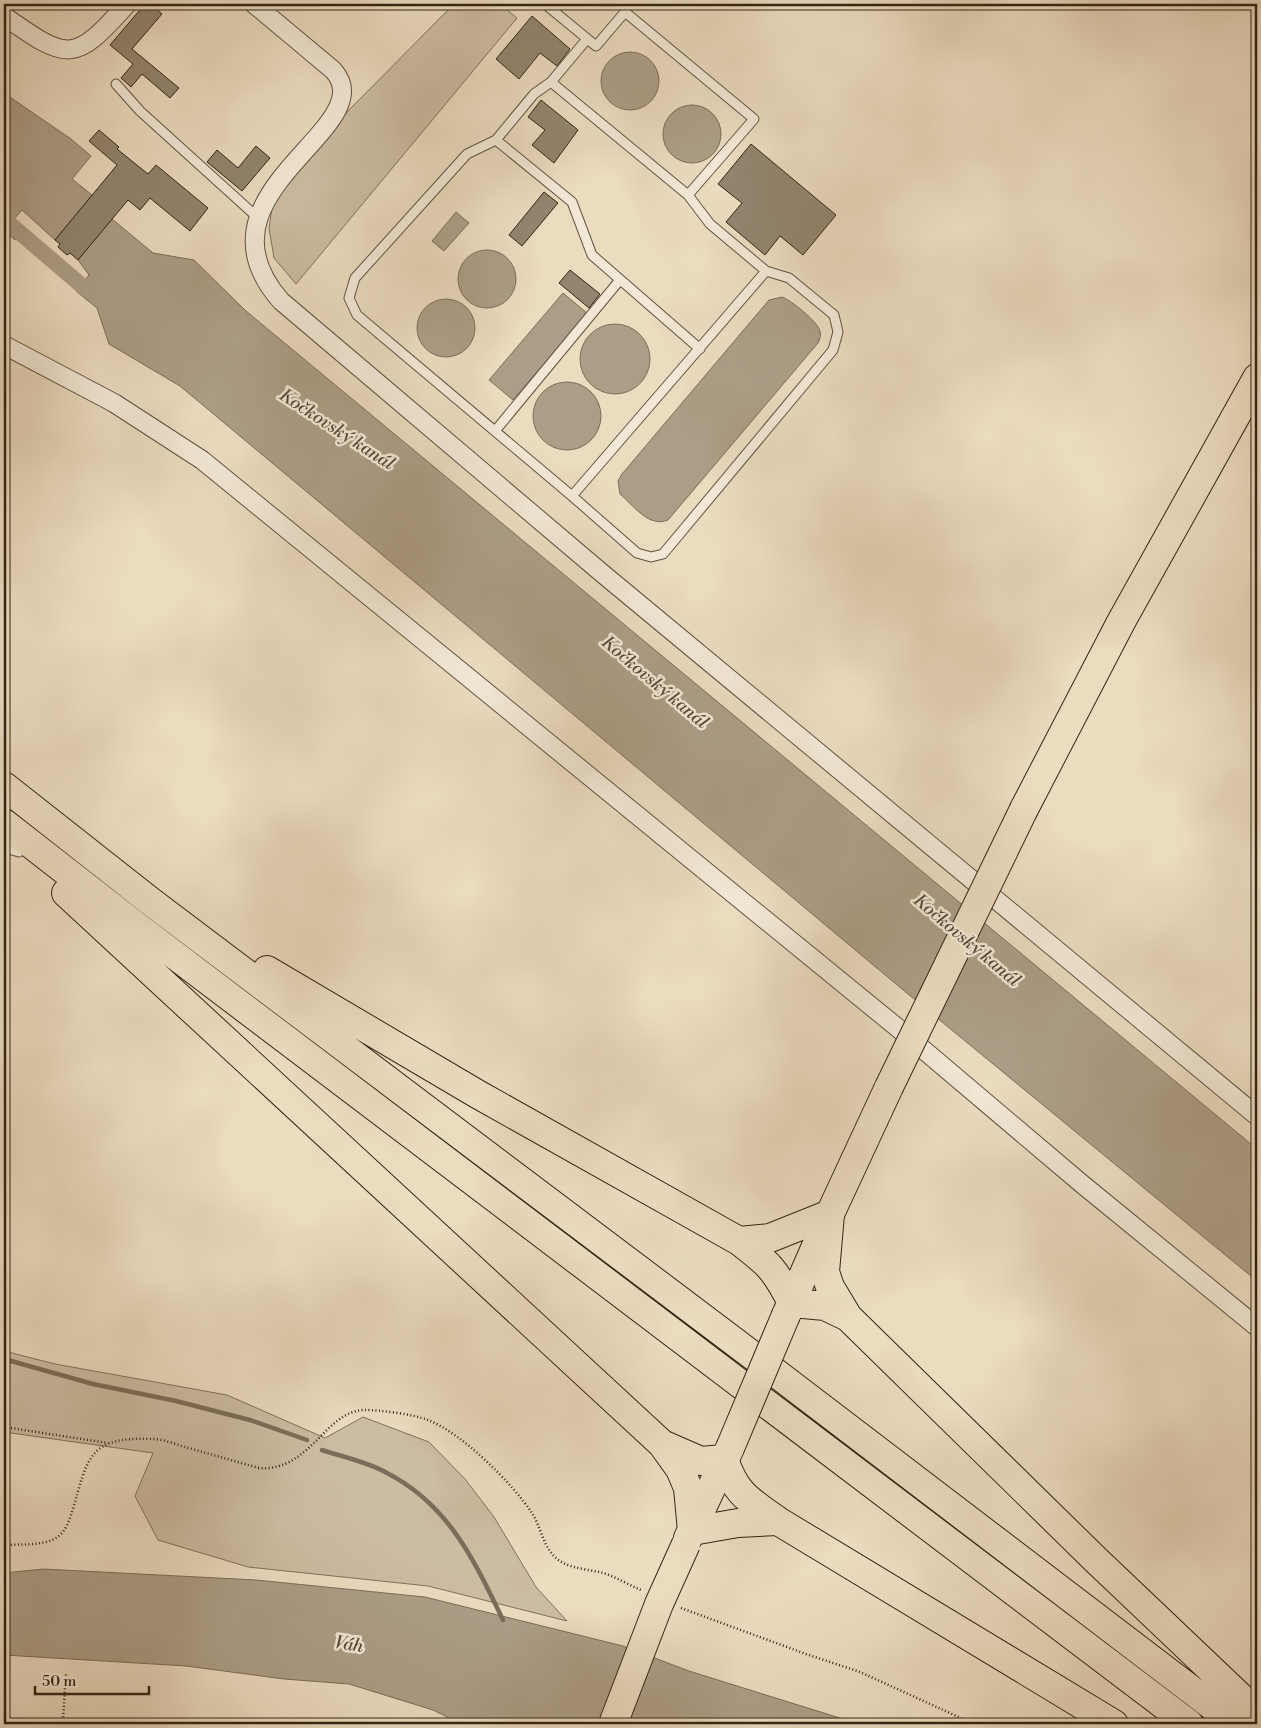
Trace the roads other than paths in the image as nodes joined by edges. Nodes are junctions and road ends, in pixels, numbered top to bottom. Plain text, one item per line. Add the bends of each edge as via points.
1 (126, 4) edge
2 (254, 4) edge
3 (545, 4) edge
4 (4, 16) edge
5 (587, 39) junction
6 (551, 82) junction
7 (116, 84) dead end
8 (496, 140) junction
9 (688, 195) junction
10 (257, 218) junction
11 (766, 271) junction
12 (619, 281) junction
13 (4, 345) edge
14 (700, 349) junction
15 (1257, 378) edge
16 (495, 431) junction
17 (572, 496) junction
18 (4, 786) edge
19 (4, 823) edge
20 (4, 830) edge
21 (12, 850) edge
22 (150, 901) junction
23 (1257, 1116) edge
24 (830, 1214) junction
25 (738, 1241) junction
26 (789, 1309) junction
27 (848, 1317) junction
28 (1257, 1327) edge
29 (662, 1444) junction
30 (727, 1454) junction
31 (778, 1521) junction
32 (689, 1537) junction
33 (1257, 1713) edge
34 (613, 1724) edge
35 (1114, 1724) edge
36 (1189, 1724) edge
37 (1236, 1724) edge

1 - 4 street via 92,41 74,49 49,46
2 - 10 street via 333,70 341,80 343,92 333,117 274,187
3 - 5 lane
5 - 6 lane
5 - 9 lane via 596,46 625,12 754,119
6 - 8 lane via 534,94
6 - 9 lane
7 - 10 lane via 140,111
8 - 12 lane via 572,202 592,255
8 - 16 lane via 467,154 355,278 349,298 357,315
9 - 11 lane via 710,224
10 - 23 street via 255,242 262,273 274,292 295,314
11 - 14 lane
11 - 17 lane via 789,278 834,316 838,332 833,350 663,554 651,557 636,553
12 - 14 lane
12 - 16 lane
13 - 28 street via 114,404 202,460 891,1022
14 - 17 lane
15 - 24 main road, bridge via 1142,584 1024,809
16 - 17 lane
18 - 22 main road
19 - 36 main road via 143,932
20 - 21 main road
21 - 29 main road via 114,936
22 - 25 main road via 479,1095
22 - 37 main road
24 - 25 main road via 777,1236
24 - 26 main road
24 - 27 main road via 825,1272
25 - 26 main road via 768,1263 779,1277
26 - 27 main road via 825,1306
26 - 30 main road, bridge
27 - 33 main road
29 - 30 main road via 701,1461
29 - 32 main road via 680,1469 688,1488
30 - 31 main road via 731,1481 744,1496
30 - 32 main road
31 - 32 main road via 738,1523
31 - 35 main road
32 - 34 main road, bridge

